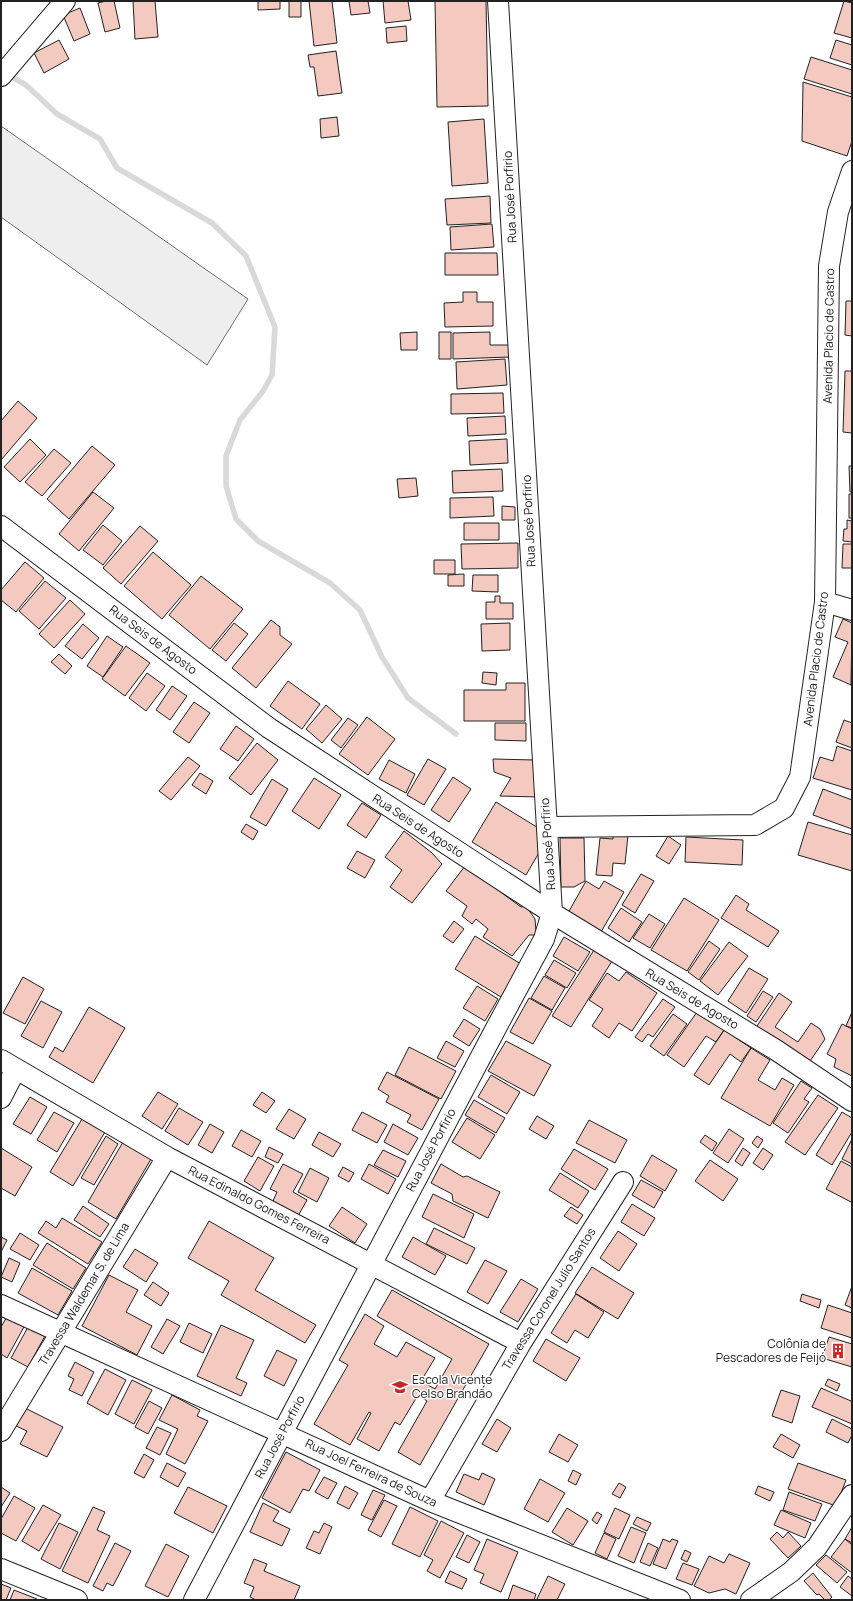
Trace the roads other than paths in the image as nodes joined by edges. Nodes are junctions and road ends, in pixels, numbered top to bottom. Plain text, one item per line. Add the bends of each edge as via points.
1 (65, 1) edge
2 (498, 1) edge
3 (6, 70) edge
4 (852, 171) edge
5 (1, 526) edge
6 (825, 602) junction
7 (852, 610) edge
8 (547, 827) junction
9 (552, 913) junction
10 (8, 1064) edge
11 (1, 1098) edge
12 (852, 1101) edge
13 (167, 1157) junction
14 (623, 1182) dead end
15 (372, 1263) junction
16 (1, 1305) edge
17 (62, 1333) junction
18 (521, 1343) junction
19 (1, 1431) edge
20 (282, 1432) junction
21 (852, 1495) edge
22 (430, 1501) junction
23 (1, 1568) edge
24 (77, 1600) edge
25 (194, 1600) edge
26 (680, 1600) edge
27 (751, 1600) edge

1 - 3 street
2 - 8 street, Rua José Porfirio
4 - 6 street, Avenida Placio de Castro via 838,212 829,266
5 - 9 street, Rua Seis de Agosto via 269,728
6 - 7 street
6 - 8 street, Avenida Placio de Castro via 800,777 784,808 755,825
8 - 9 street, Rua José Porfirio
9 - 12 street, Rua Seis de Agosto via 776,1050
9 - 15 street, Rua José Porfirio via 544,939
10 - 11 street
10 - 13 street, Rua Edinaldo Gomes Ferreira
13 - 15 street, Rua Edinaldo Gomes Ferreira
13 - 17 street, Travessa Waldemar S. de Lima
14 - 18 street, Travessa Coronel Julio Santos
15 - 18 street, Rua Edinaldo Gomes Ferreira
15 - 20 street, Rua José Porfirio
16 - 17 street, Rua Joel Ferreira de Souza
17 - 19 street, Travessa Waldemar S. de Lima
17 - 20 street, Rua Joel Ferreira de Souza
18 - 22 street, Travessa Coronel Julio Santos
20 - 22 street, Rua Joel Ferreira de Souza
20 - 25 street, Rua José Porfirio
21 - 27 street via 817,1547 791,1572
22 - 26 street, Rua Joel Ferreira de Souza
23 - 24 street

